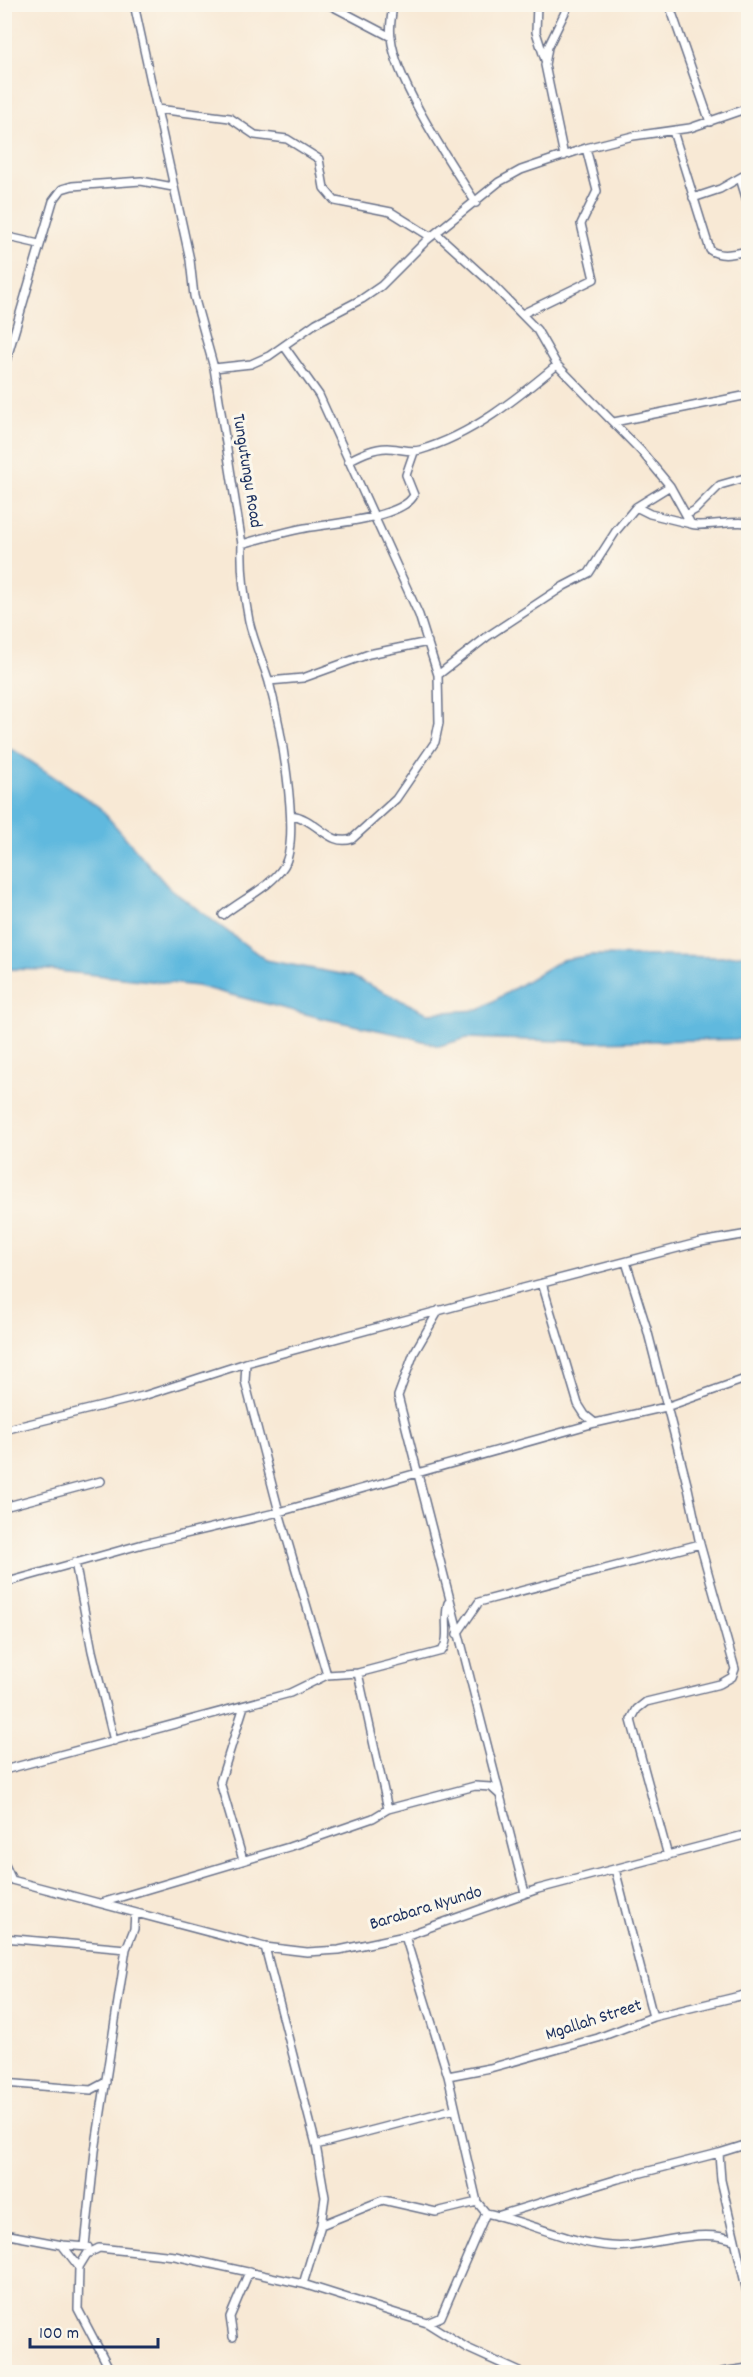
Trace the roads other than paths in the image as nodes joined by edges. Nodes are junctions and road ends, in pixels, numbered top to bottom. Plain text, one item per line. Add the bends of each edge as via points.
1 (134, 4) edge
2 (328, 4) edge
3 (393, 4) edge
4 (537, 4) edge
5 (569, 4) edge
6 (669, 4) edge
7 (390, 37) junction
8 (545, 60) junction
9 (748, 107) edge
10 (157, 110) junction
11 (710, 122) junction
12 (673, 131) junction
13 (586, 147) junction
14 (564, 156) junction
15 (748, 172) edge
16 (740, 178) junction
17 (173, 187) junction
18 (693, 198) junction
19 (476, 202) junction
20 (748, 204) edge
21 (434, 235) junction
22 (4, 236) edge
23 (39, 244) junction
24 (748, 251) edge
25 (522, 314) junction
26 (284, 346) junction
27 (557, 365) junction
28 (4, 368) edge
29 (214, 368) junction
30 (748, 395) edge
31 (614, 422) junction
32 (414, 452) junction
33 (348, 461) junction
34 (748, 477) edge
35 (670, 486) junction
36 (636, 507) junction
37 (373, 516) junction
38 (686, 516) junction
39 (748, 523) edge
40 (691, 524) junction
41 (242, 544) junction
42 (428, 642) junction
43 (438, 675) junction
44 (269, 681) junction
45 (291, 815) junction
46 (224, 915) dead end
47 (748, 1234) edge
48 (626, 1262) junction
49 (542, 1283) junction
50 (439, 1310) junction
51 (246, 1364) junction
52 (748, 1378) edge
53 (666, 1407) junction
54 (595, 1423) junction
55 (4, 1430) edge
56 (418, 1471) junction
57 (101, 1481) dead end
58 (4, 1507) edge
59 (279, 1512) junction
60 (700, 1544) junction
61 (75, 1562) junction
62 (4, 1583) edge
63 (449, 1601) junction
64 (458, 1634) junction
65 (358, 1674) junction
66 (327, 1675) junction
67 (244, 1706) junction
68 (114, 1741) junction
69 (4, 1770) edge
70 (501, 1796) junction
71 (388, 1809) junction
72 (748, 1834) edge
73 (668, 1856) junction
74 (243, 1860) junction
75 (4, 1863) edge
76 (615, 1869) junction
77 (8, 1879) edge
78 (525, 1893) junction
79 (101, 1903) junction
80 (135, 1913) junction
81 (405, 1936) junction
82 (4, 1938) edge
83 (265, 1947) junction
84 (126, 1949) junction
85 (748, 1994) edge
86 (653, 2017) junction
87 (448, 2076) junction
88 (106, 2082) junction
89 (4, 2083) edge
90 (91, 2090) junction
91 (104, 2100) junction
92 (454, 2109) junction
93 (748, 2144) edge
94 (315, 2145) junction
95 (719, 2153) junction
96 (477, 2202) junction
97 (486, 2213) junction
98 (497, 2216) junction
99 (321, 2225) junction
100 (4, 2234) edge
101 (734, 2240) junction
102 (62, 2245) junction
103 (85, 2246) junction
104 (99, 2248) junction
105 (79, 2267) junction
106 (249, 2272) junction
107 (303, 2283) junction
108 (748, 2296) edge
109 (441, 2317) junction
110 (427, 2323) junction
111 (442, 2332) junction
112 (233, 2337) dead end
113 (748, 2368) edge
114 (111, 2373) edge
115 (520, 2373) edge
116 (722, 2373) edge

1 - 10 street, Tungutungu Road
2 - 7 street
3 - 7 street
4 - 8 street via 536,32
5 - 8 street
6 - 11 street
7 - 19 street via 420,109
8 - 14 street
9 - 11 street
10 - 17 street, Tungutungu Road
10 - 21 street via 230,118 255,135 287,138 319,159 324,188 334,201 391,212
11 - 12 street
12 - 13 street
12 - 18 street
13 - 14 street
13 - 25 street via 597,191 581,230 594,279
14 - 19 street via 521,170
15 - 16 street
16 - 18 street
16 - 20 street
17 - 23 street via 141,181 67,187 52,201
17 - 29 street, Tungutungu Road via 194,296
18 - 24 street via 710,250 716,255
19 - 21 street
21 - 25 street
21 - 26 street via 381,285
22 - 23 street
23 - 28 street
25 - 27 street via 537,330
26 - 29 street via 251,364
26 - 33 street via 319,395
27 - 31 street
27 - 32 street via 494,415
29 - 41 street, Tungutungu Road
30 - 31 street
31 - 35 street
32 - 33 street via 375,449
32 - 37 street via 406,475 412,499
33 - 37 street
34 - 38 street via 720,484
35 - 36 street
35 - 38 street
36 - 40 street
36 - 43 street via 589,573 488,636
37 - 41 street
37 - 42 street
38 - 40 street
39 - 40 street
41 - 44 street, Tungutungu Road via 241,573 249,622
42 - 43 street
42 - 44 street via 369,654 303,678
43 - 45 street via 439,723 435,742 396,800 366,829 352,839 340,841 308,818
44 - 45 street, Tungutungu Road
45 - 46 street, Tungutungu Road via 292,838 284,867
47 - 48 street
48 - 49 street
48 - 53 street
49 - 50 street
49 - 54 street via 578,1404
50 - 51 street
50 - 56 street via 414,1353 398,1396
51 - 55 street via 143,1396
51 - 59 street via 245,1381
52 - 53 street
53 - 54 street
53 - 60 street
54 - 56 street
56 - 59 street
56 - 63 street
57 - 58 street
59 - 61 street
59 - 66 street
60 - 64 street via 479,1602
60 - 73 street via 735,1674 720,1684 646,1702 632,1720
61 - 62 street
61 - 68 street
63 - 64 street
63 - 65 street via 442,1651
64 - 70 street
65 - 66 street
65 - 71 street
66 - 67 street via 290,1693
67 - 68 street
67 - 74 street via 220,1782
68 - 69 street
70 - 71 street via 491,1787 480,1785
70 - 78 street
71 - 74 street via 373,1818
72 - 73 street, Barabara Nyundo
73 - 76 street, Barabara Nyundo
74 - 79 street
75 - 77 street
76 - 78 street, Barabara Nyundo
76 - 86 street
77 - 79 street, Barabara Nyundo
78 - 81 street, Barabara Nyundo
79 - 80 street, Barabara Nyundo
80 - 83 street, Barabara Nyundo
80 - 84 street
81 - 83 street, Barabara Nyundo via 307,1952
81 - 87 street
82 - 84 street
83 - 94 street
84 - 88 street
85 - 86 street, Mgallah Street
86 - 87 street, Mgallah Street via 598,2038
87 - 92 street
88 - 90 street
88 - 91 street
89 - 90 street
90 - 91 street
91 - 103 street
92 - 94 street
92 - 96 street
93 - 95 street
94 - 99 street via 326,2197
95 - 98 street
95 - 101 street
96 - 97 street
96 - 99 street via 436,2212 383,2200
97 - 98 street
97 - 109 street
98 - 101 street via 605,2246 713,2235
99 - 107 street
100 - 102 street
101 - 108 street
102 - 103 street
102 - 105 street
103 - 104 street
104 - 105 street via 91,2251
104 - 106 street via 175,2256
105 - 114 street via 78,2310
106 - 107 street
106 - 112 street via 230,2317
107 - 110 street
109 - 110 street
109 - 111 street
110 - 111 street
111 - 115 street
113 - 116 street

